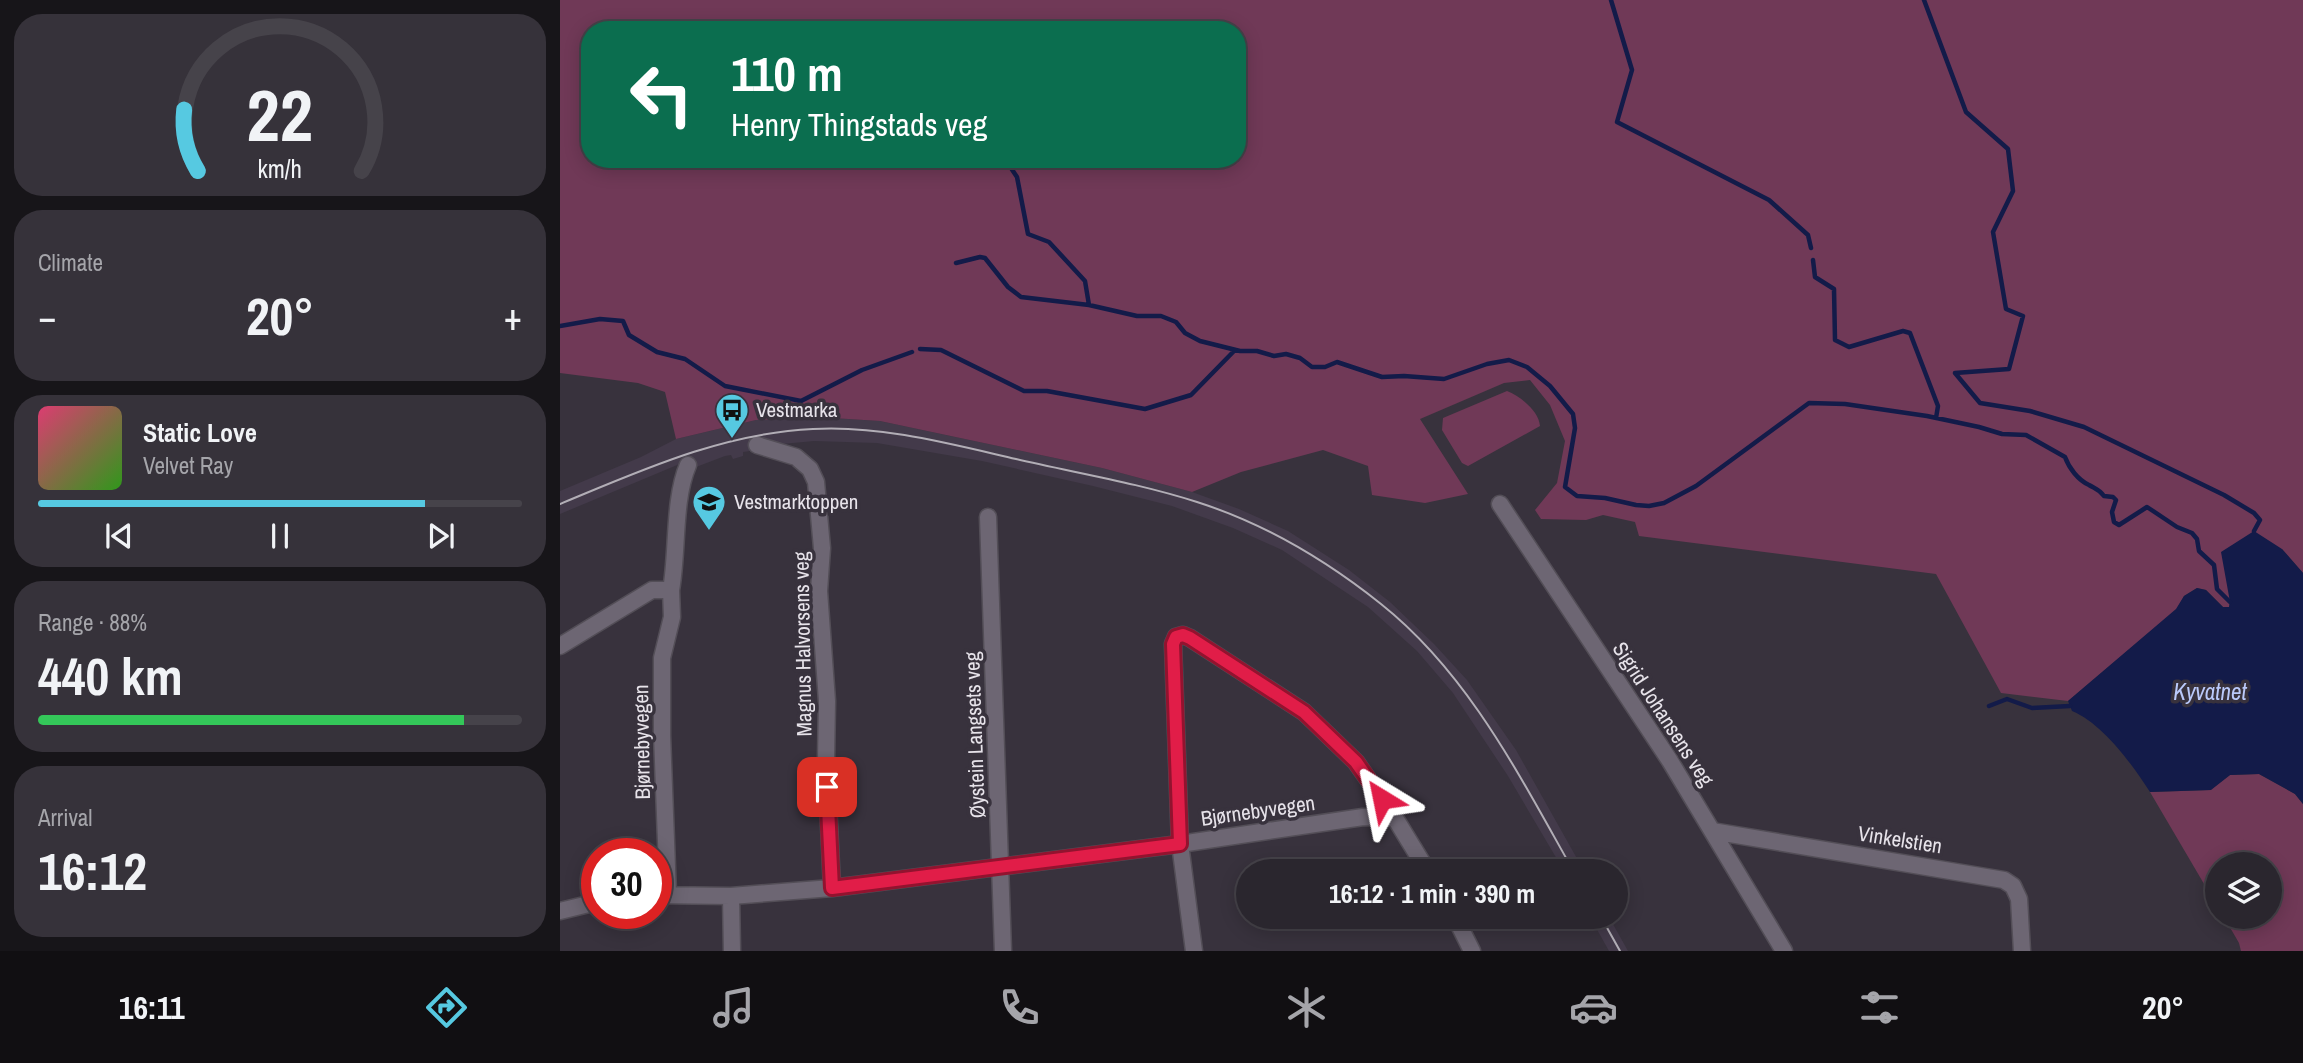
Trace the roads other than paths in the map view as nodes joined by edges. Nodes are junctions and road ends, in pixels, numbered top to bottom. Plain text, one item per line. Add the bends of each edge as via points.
1 (758, 445) dead end
2 (688, 465) dead end
3 (1500, 504) dead end
4 (988, 517) dead end
5 (671, 590) junction
6 (560, 646) edge
7 (1395, 818) junction
8 (1712, 831) junction
9 (662, 838) edge
10 (1180, 844) junction
11 (1420, 859) edge
12 (1000, 867) junction
13 (832, 888) junction
14 (672, 894) edge
15 (731, 896) junction
16 (581, 905) edge
17 (560, 911) edge
18 (1461, 929) edge
19 (732, 951) edge
20 (1003, 951) edge
21 (1194, 951) edge
22 (1472, 951) edge
23 (1784, 951) edge
24 (2022, 951) edge

1 - 13 street, Magnus Halvorsens veg via 796,457 816,482
2 - 5 street, Bjørnebyvegen via 679,505
3 - 8 street, Sigrid Johansens veg
4 - 12 street, Øystein Langsets veg
5 - 6 street via 652,590
5 - 9 street, Bjørnebyvegen via 672,617 662,658
7 - 10 street, Bjørnebyvegen via 1363,817
7 - 10 street via 1356,762 1304,712 1183,635 1173,644
7 - 11 street
8 - 23 street, Sigrid Johansens veg
8 - 24 street, Vinkelstien via 2004,880 2019,899
10 - 12 street, Bjørnebyvegen
10 - 21 street
12 - 13 street, Bjørnebyvegen
12 - 20 street, Øystein Langsets veg
13 - 15 street, Bjørnebyvegen
14 - 15 street, Bjørnebyvegen
15 - 19 street
16 - 17 street
18 - 22 street

